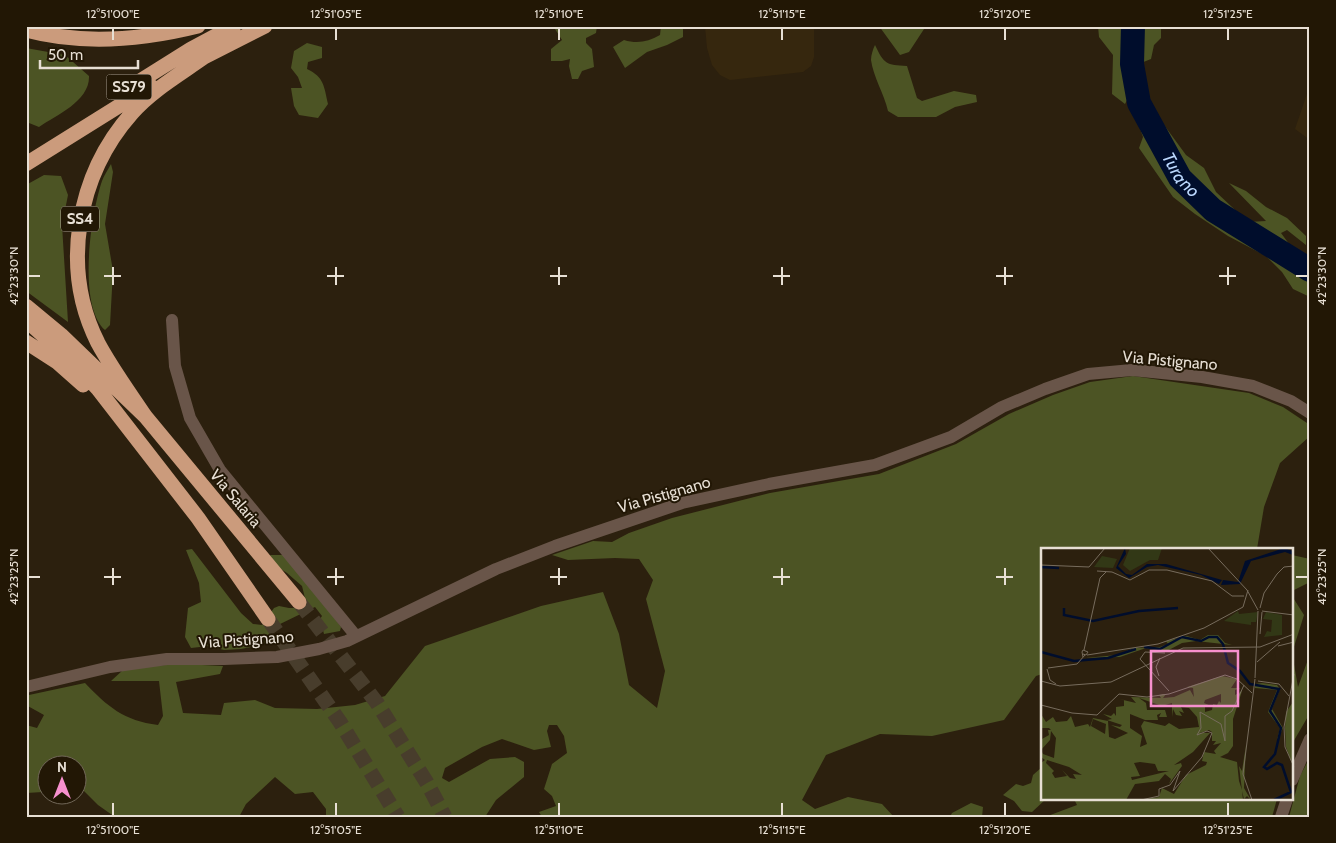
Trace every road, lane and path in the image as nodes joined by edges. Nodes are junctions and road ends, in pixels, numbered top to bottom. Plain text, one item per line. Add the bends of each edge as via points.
1 (198, 26) edge
2 (234, 26) edge
3 (265, 26) edge
4 (26, 30) edge
5 (207, 55) junction
6 (26, 152) edge
7 (26, 164) edge
8 (26, 306) edge
9 (26, 320) edge
10 (172, 320) dead end
11 (26, 342) edge
12 (1310, 413) edge
13 (145, 416) junction
14 (128, 428) junction
15 (299, 602) tunnel mouth
16 (268, 619) tunnel mouth
17 (356, 636) junction
18 (26, 687) edge
19 (1310, 740) edge
20 (1294, 776) edge
21 (1287, 800) edge
22 (1282, 817) edge

1 - 4 highway via 156,35 97,39
2 - 6 highway, SS79 via 191,49
3 - 5 highway, SS4
5 - 7 highway, SS79
5 - 13 highway, SS4 via 156,91 132,113 97,168 81,212 78,271 86,313 98,342
8 - 13 highway
9 - 14 highway via 81,370
10 - 17 street via 175,366 190,418 220,470
11 - 14 highway via 57,362
12 - 17 street, Via Pistignano via 1291,401 1253,386 1202,377 1132,370 1088,374 1002,407 952,437 875,465 682,503 556,546 496,568
13 - 15 highway, Via Salaria / SS4
14 - 16 highway via 198,518
17 - 18 street, Via Pistignano via 319,649 277,657 167,659 110,667
19 - 20 street
21 - 22 street

